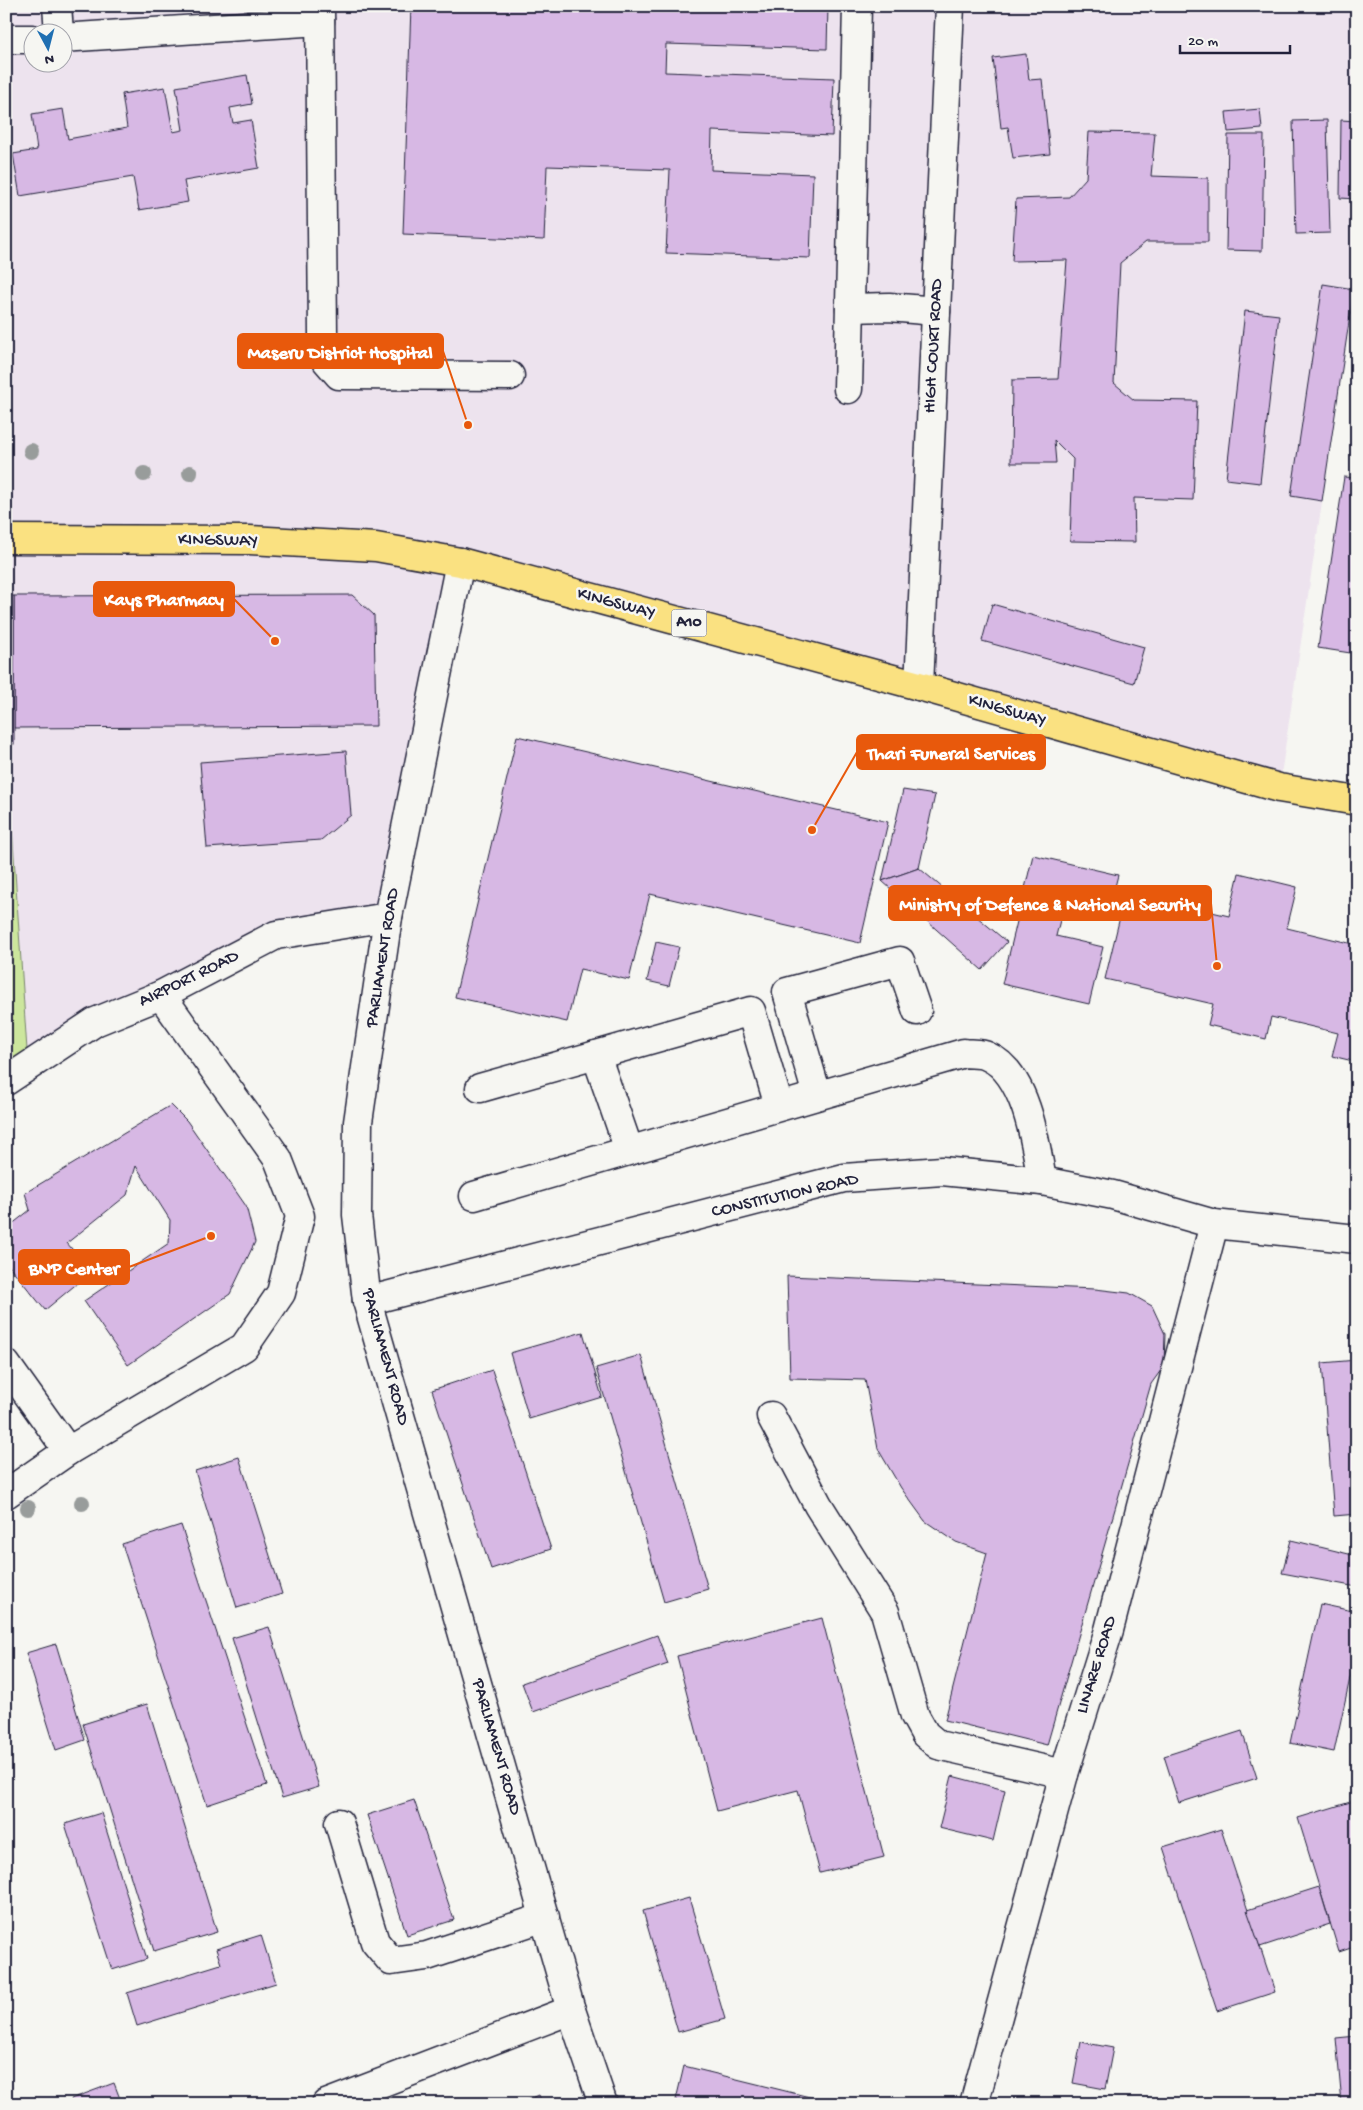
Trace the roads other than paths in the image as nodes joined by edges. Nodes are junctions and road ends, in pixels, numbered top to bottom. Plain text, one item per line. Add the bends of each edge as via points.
1 (57, 6) edge
2 (857, 6) edge
3 (950, 6) edge
4 (320, 14) edge
5 (58, 22) edge
6 (72, 37) edge
7 (6, 39) edge
8 (22, 39) edge
9 (850, 308) junction
10 (936, 311) junction
11 (510, 376) dead end
12 (848, 389) dead end
13 (6, 540) edge
14 (460, 562) junction
15 (919, 686) junction
16 (1357, 801) edge
17 (388, 917) junction
18 (161, 995) junction
19 (916, 1011) dead end
20 (596, 1055) junction
21 (6, 1081) edge
22 (480, 1088) dead end
23 (817, 1095) junction
24 (779, 1106) junction
25 (629, 1150) junction
26 (1042, 1181) junction
27 (474, 1196) dead end
28 (1214, 1224) junction
29 (1357, 1239) edge
30 (366, 1301) junction
31 (6, 1364) edge
32 (770, 1416) dead end
33 (68, 1451) junction
34 (6, 1494) edge
35 (1064, 1774) junction
36 (339, 1824) dead end
37 (545, 1917) junction
38 (571, 2010) junction
39 (326, 2104) edge
40 (603, 2104) edge
41 (974, 2104) edge

1 - 5 street
2 - 9 street
3 - 10 street, HIGH COURT ROAD
4 - 6 street
4 - 11 street via 323,334 326,360 339,375
7 - 8 street
9 - 10 street
9 - 12 street
10 - 15 street, HIGH COURT ROAD
13 - 14 main road, KINGSWAY / A10 via 250,540 376,547
14 - 15 main road, KINGSWAY / A10
14 - 17 street, PARLIAMENT ROAD
15 - 16 main road, KINGSWAY / A10 via 1278,788
17 - 18 street, AIRPORT ROAD via 276,935
17 - 30 street, PARLIAMENT ROAD via 358,1122 356,1215
18 - 21 street, AIRPORT ROAD via 95,1022
18 - 33 street via 278,1158 300,1216 281,1293 244,1347
19 - 23 street via 900,961 787,992
20 - 22 street
20 - 24 street via 751,1011
20 - 25 street
23 - 24 street
23 - 26 street via 954,1055 987,1056 1005,1067 1019,1090 1037,1149
24 - 25 street
25 - 27 street
26 - 28 street, CONSTITUTION ROAD via 1113,1194
26 - 30 street, CONSTITUTION ROAD via 942,1172 844,1178
28 - 29 street, CONSTITUTION ROAD
28 - 35 street, LINARE ROAD via 1109,1630
30 - 37 street, PARLIAMENT ROAD
31 - 33 street
32 - 35 street via 818,1505 885,1612 915,1716 925,1734 938,1745
33 - 34 street
35 - 41 street, LINARE ROAD
36 - 37 street via 375,1942 391,1961 427,1956
37 - 38 street, PARLIAMENT ROAD
38 - 39 street
38 - 40 street, PARLIAMENT ROAD

